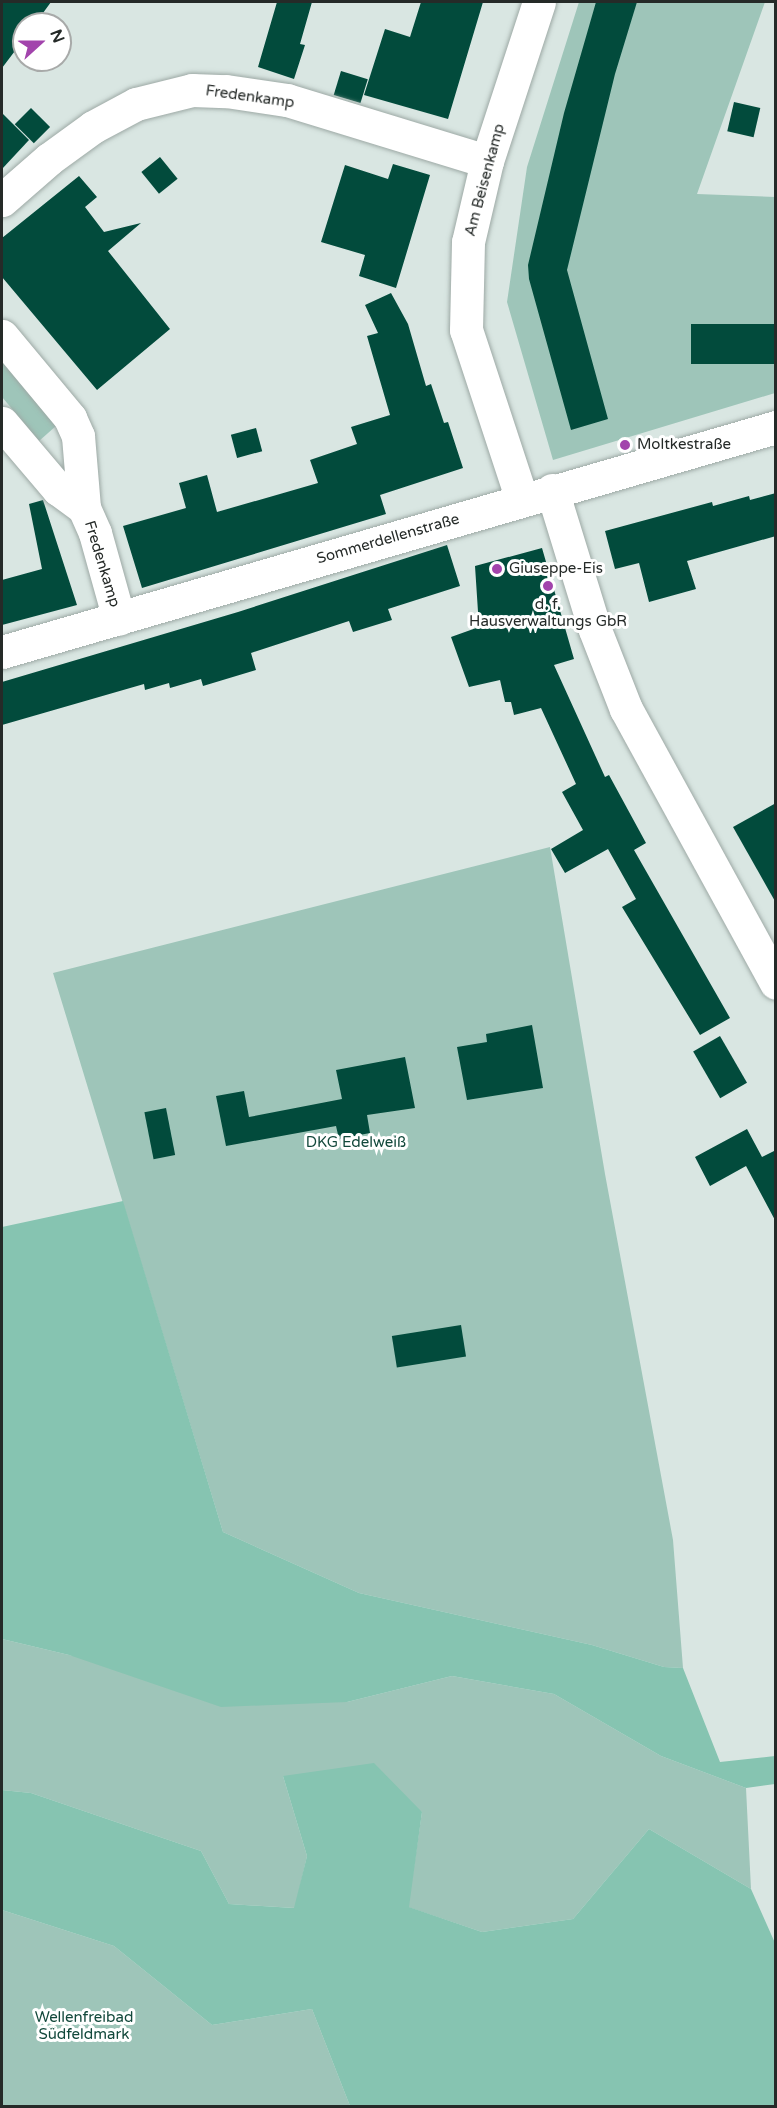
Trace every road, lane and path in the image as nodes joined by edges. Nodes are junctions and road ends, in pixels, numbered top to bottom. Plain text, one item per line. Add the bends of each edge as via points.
1 (539, 2) edge
2 (487, 161) junction
3 (2, 200) edge
4 (2, 336) edge
5 (2, 423) edge
6 (776, 428) edge
7 (537, 495) junction
8 (84, 508) junction
9 (119, 619) junction
10 (2, 652) edge
11 (776, 983) edge

1 - 2 street, Am Beisenkamp
2 - 3 street, Fredenkamp via 287,100 192,90 136,104 93,127
2 - 7 street, Am Beisenkamp via 468,242 466,330
4 - 8 street, Fredenkamp via 70,418 78,436
5 - 8 street, Fredenkamp via 58,489
6 - 7 street, Sommerdellenstraße
7 - 9 street, Sommerdellenstraße
7 - 11 street via 626,709
8 - 9 street, Fredenkamp
9 - 10 street, Sommerdellenstraße

